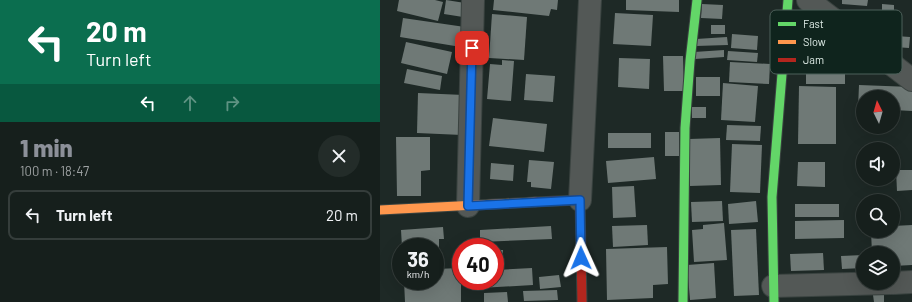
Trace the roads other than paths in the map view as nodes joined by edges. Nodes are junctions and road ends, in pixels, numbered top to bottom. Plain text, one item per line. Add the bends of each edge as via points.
1 (474, 0) edge
2 (590, 0) edge
3 (697, 0) edge
4 (788, 0) edge
5 (808, 0) edge
6 (787, 10) edge
7 (821, 10) edge
8 (902, 72) edge
9 (782, 74) edge
10 (912, 80) edge
11 (580, 200) junction
12 (468, 206) junction
13 (380, 210) edge
14 (912, 282) edge
15 (900, 283) edge
16 (856, 286) edge
17 (774, 294) edge
18 (582, 302) edge
19 (683, 302) edge

1 - 12 street
2 - 11 street
3 - 19 street via 685,128
4 - 6 street
5 - 7 street
8 - 10 street
9 - 17 street via 772,197
11 - 12 street
11 - 18 street
12 - 13 street
14 - 15 street
16 - 17 street

